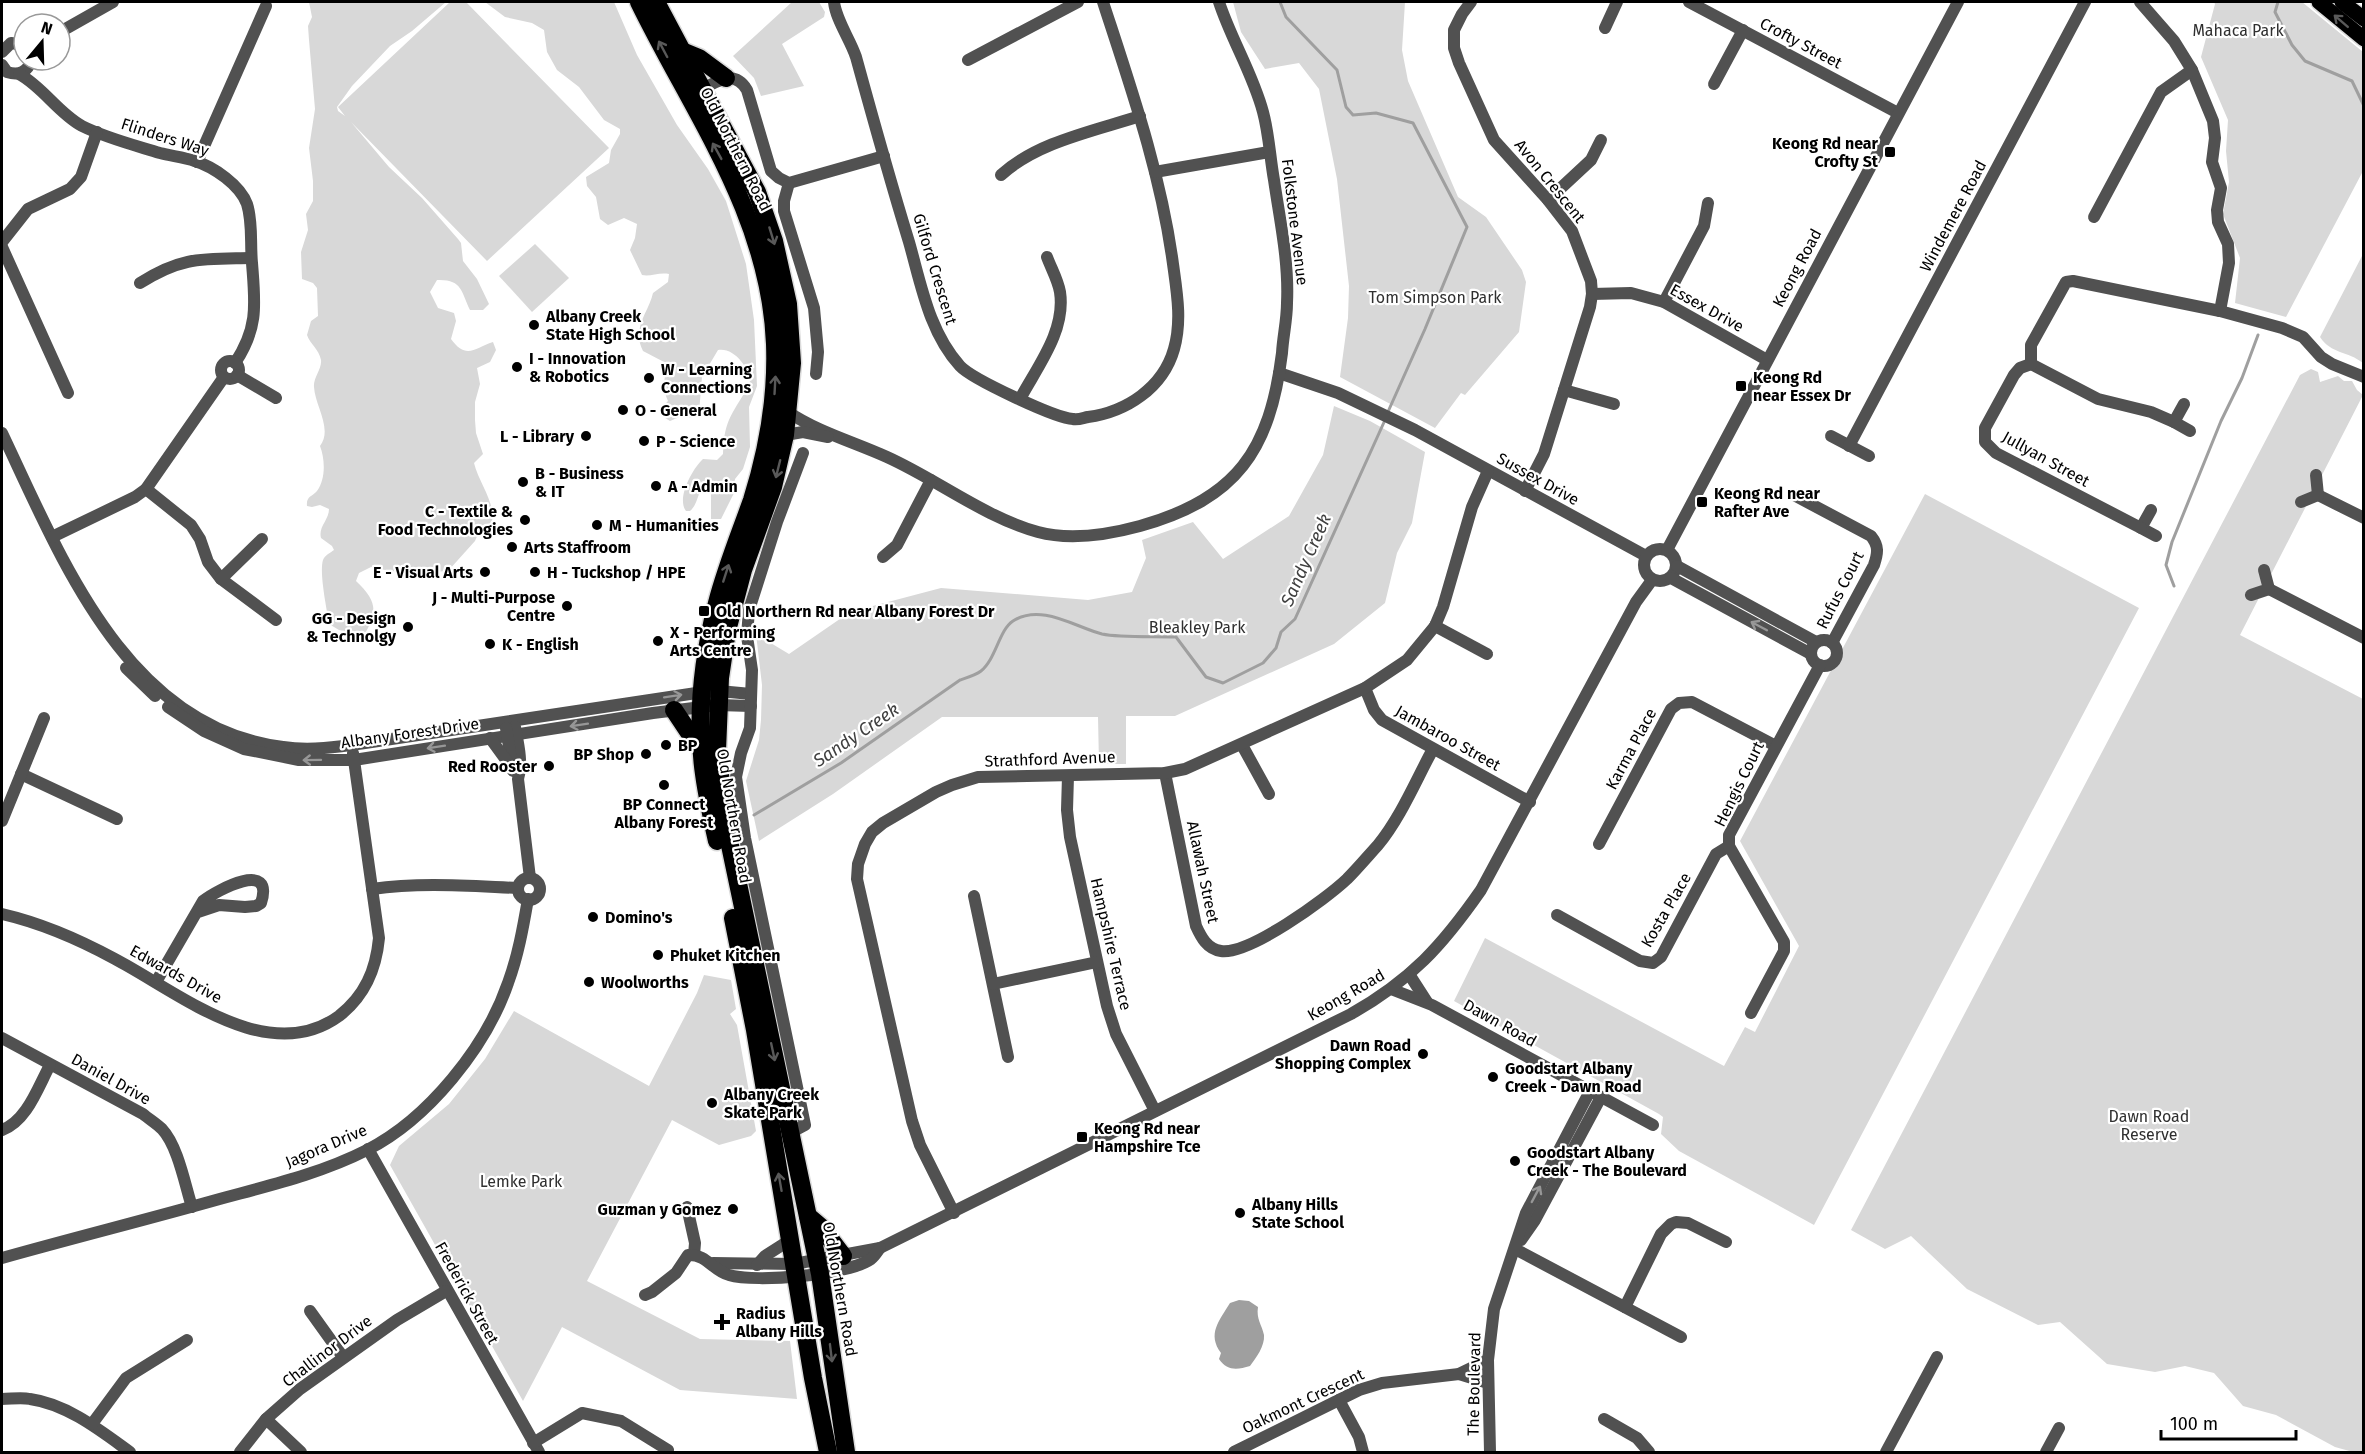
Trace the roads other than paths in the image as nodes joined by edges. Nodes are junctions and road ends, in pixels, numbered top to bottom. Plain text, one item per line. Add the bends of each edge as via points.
1 (112, 2) edge
2 (639, 2) edge
3 (656, 2) edge
4 (834, 2) edge
5 (1078, 2) edge
6 (1103, 2) edge
7 (1219, 2) edge
8 (1471, 2) edge
9 (1617, 2) edge
10 (1689, 2) edge
11 (1958, 2) edge
12 (2085, 2) edge
13 (2140, 2) edge
14 (2319, 2) edge
15 (2342, 2) edge
16 (266, 6) dead end
17 (2364, 19) edge
18 (72, 25) edge
19 (1605, 28) dead end
20 (1743, 30) junction
21 (2364, 39) edge
22 (682, 51) junction
23 (968, 60) dead end
24 (2192, 70) junction
25 (20, 72) edge
26 (726, 78) junction
27 (1714, 84) dead end
28 (696, 93) junction
29 (1898, 113) junction
30 (1140, 116) junction
31 (97, 132) junction
32 (1601, 140) dead end
33 (1269, 152) junction
34 (884, 156) junction
35 (197, 162) junction
36 (1155, 172) junction
37 (1001, 175) dead end
38 (789, 183) junction
39 (1548, 200) junction
40 (1708, 204) dead end
41 (2094, 217) dead end
42 (2, 243) edge
43 (2, 248) edge
44 (1047, 257) dead end
45 (251, 258) junction
46 (140, 283) dead end
47 (1592, 294) junction
48 (1664, 302) junction
49 (2220, 311) junction
50 (1767, 360) junction
51 (2031, 364) junction
52 (1279, 370) junction
53 (232, 372) junction
54 (816, 374) dead end
55 (2364, 377) edge
56 (1564, 390) junction
57 (68, 393) dead end
58 (276, 398) dead end
59 (1020, 399) junction
60 (1614, 404) dead end
61 (2184, 404) dead end
62 (788, 412) junction
63 (2174, 422) junction
64 (2190, 431) dead end
65 (2, 433) edge
66 (785, 435) junction
67 (1831, 436) dead end
68 (835, 437) junction
69 (1850, 446) junction
70 (803, 453) dead end
71 (1869, 456) dead end
72 (1488, 471) junction
73 (2316, 475) dead end
74 (931, 480) junction
75 (146, 489) junction
76 (1525, 491) junction
77 (1792, 494) dead end
78 (2318, 495) junction
79 (2301, 502) dead end
80 (2151, 510) dead end
81 (2364, 518) edge
82 (2141, 528) junction
83 (2156, 536) dead end
84 (52, 537) junction
85 (262, 539) dead end
86 (1667, 550) junction
87 (1646, 556) junction
88 (883, 557) dead end
89 (1677, 566) junction
90 (2264, 570) dead end
91 (1671, 578) junction
92 (221, 579) junction
93 (1652, 580) junction
94 (74, 581) junction
95 (2270, 589) junction
96 (2251, 595) dead end
97 (276, 620) dead end
98 (1435, 626) junction
99 (2362, 632) edge
100 (1816, 642) junction
101 (1832, 643) junction
102 (1487, 654) dead end
103 (1811, 654) junction
104 (1820, 665) junction
105 (1365, 688) junction
106 (710, 699) junction
107 (751, 700) junction
108 (674, 710) junction
109 (44, 718) dead end
110 (510, 721) junction
111 (512, 735) junction
112 (490, 738) junction
113 (701, 739) junction
114 (352, 745) junction
115 (1242, 745) junction
116 (1776, 746) junction
117 (1433, 749) junction
118 (354, 760) junction
119 (1165, 773) junction
120 (21, 774) junction
121 (515, 774) junction
122 (1068, 776) junction
123 (1269, 794) dead end
124 (1530, 802) junction
125 (117, 819) dead end
126 (2, 821) edge
127 (1599, 844) dead end
128 (1730, 846) junction
129 (530, 878) junction
130 (518, 888) junction
131 (372, 889) junction
132 (974, 896) dead end
133 (528, 900) junction
134 (198, 912) junction
135 (2, 914) edge
136 (1557, 915) dead end
137 (1097, 962) junction
138 (1409, 974) junction
139 (156, 982) junction
140 (993, 984) junction
141 (1391, 989) junction
142 (1427, 1002) junction
143 (1751, 1012) dead end
144 (2, 1038) edge
145 (1008, 1057) dead end
146 (50, 1065) junction
147 (1595, 1094) junction
148 (1155, 1111) junction
149 (1653, 1125) dead end
150 (797, 1129) junction
151 (2, 1130) edge
152 (368, 1149) junction
153 (192, 1207) junction
154 (687, 1207) dead end
155 (954, 1213) junction
156 (808, 1216) junction
157 (790, 1240) junction
158 (1726, 1242) dead end
159 (880, 1248) junction
160 (1515, 1249) junction
161 (694, 1255) junction
162 (843, 1256) junction
163 (2, 1258) edge
164 (713, 1263) junction
165 (757, 1265) junction
166 (818, 1268) junction
167 (795, 1270) junction
168 (446, 1291) junction
169 (645, 1295) dead end
170 (1625, 1307) junction
171 (310, 1311) dead end
172 (1681, 1337) dead end
173 (187, 1340) dead end
174 (343, 1357) junction
175 (1937, 1357) dead end
176 (1488, 1360) junction
177 (1459, 1374) junction
178 (1488, 1383) junction
179 (2, 1399) edge
180 (1339, 1400) junction
181 (266, 1419) junction
182 (1604, 1419) dead end
183 (93, 1424) junction
184 (2059, 1428) dead end
185 (536, 1448) edge
186 (668, 1450) dead end
187 (130, 1452) edge
188 (240, 1452) edge
189 (301, 1452) edge
190 (828, 1452) edge
191 (846, 1452) edge
192 (1234, 1452) edge
193 (1363, 1452) edge
194 (1490, 1452) edge
195 (1649, 1452) edge
196 (1886, 1452) edge
197 (2046, 1452) edge

1 - 18 street
28 -> 2 highway, Old Northern Road
3 - 22 highway, Old Northern Road
4 - 34 street, Gilford Crescent via 854,53
5 - 23 street
6 - 30 street, Gilford Crescent
7 - 33 street, Folkstone Avenue via 1263,112
8 - 39 street, Avon Crescent via 1454,30 1459,63 1494,140
9 - 19 street
10 - 20 street, Crofty Street
11 - 29 street, Keong Road
12 - 69 street, Windemere Road
13 - 24 street via 2174,41
21 -> 14 main road
15 - 17 main road
16 - 35 street
20 - 27 street
20 - 29 street, Crofty Street
22 - 26 highway
22 - 28 highway, Old Northern Road
24 - 41 street via 2161,92
24 - 49 street via 2212,121 2212,162 2221,188 2218,222 2228,244 2229,263
25 - 31 street, Flinders Way via 68,117
26 - 28 street
26 - 38 street via 744,86 771,171
28 -> 62 highway, Old Northern Road via 757,192 774,241 790,322
106 -> 28 highway, Old Northern Road via 709,643 716,604 765,452 774,395 775,342 769,291 751,223
29 - 50 street, Keong Road
30 - 36 street, Gilford Crescent
30 - 37 street via 1036,151 1016,161
31 - 35 street, Flinders Way
31 - 42 street via 81,177 70,189 28,209
32 - 39 street via 1591,160
33 - 36 street
33 - 52 street, Folkstone Avenue via 1286,272 1287,304
34 - 38 street
34 - 59 street, Gilford Crescent via 939,338 962,368
35 - 45 street, Flinders Way via 229,180 246,202
36 - 59 street, Gilford Crescent via 1171,248 1179,321 1174,351 1162,373 1128,406 1106,415 1074,420 1046,413
38 - 54 street, Old Northern Road via 784,211 814,308
39 - 47 street, Avon Crescent via 1572,231
40 - 48 street via 1704,226
43 - 57 street
44 - 59 street via 1060,290 1058,324
45 - 46 street via 192,259 162,269
45 - 53 street, Flinders Way via 255,320
47 - 48 street, Essex Drive via 1631,292
47 - 56 street, Avon Crescent
48 - 50 street, Essex Drive
49 - 51 street via 2066,282 2031,345
49 - 55 street via 2260,320 2303,337 2321,357
50 - 86 street, Keong Road
51 - 63 street via 2098,399
51 - 82 street, Jullyan Street via 2014,375 1986,429 1985,442 1990,449
52 - 72 street, Sussex Drive via 1373,407
52 - 74 street, Folkstone Avenue via 1272,409 1248,459 1211,496 1167,518 1090,536 1041,533 1000,518
53 - 58 street
53 - 75 street, Flinders Way
56 - 60 street
56 - 76 street, Avon Crescent via 1544,454
61 - 63 street
62 - 66 highway, Old Northern Road
62 - 68 street, Folkstone Avenue
63 - 64 street
65 - 84 street, Albany Forest Drive
66 - 68 street, Folkstone Avenue via 802,432
66 -> 106 highway, Old Northern Road via 773,488 730,614
67 - 69 street
68 - 74 street, Folkstone Avenue via 887,457
69 - 71 street
70 - 107 street, Old Northern Road via 749,610
72 - 76 street, Sussex Drive
72 - 98 street, Strathford Avenue via 1472,507
73 - 78 street
74 - 88 street via 897,545
75 - 84 street, Flinders Way
75 - 92 street via 191,525 208,562
76 - 87 street, Sussex Drive
77 - 101 street, Rufus Court via 1871,536 1877,544 1874,566
78 - 79 street
78 - 81 street
80 - 82 street
82 - 83 street, Jullyan Street
84 - 94 street, Albany Forest Drive
85 - 92 street
86 - 87 street via 1658,549
86 - 89 street
87 - 93 street via 1644,567
89 - 91 street
89 - 100 street
90 - 95 street
91 - 93 street via 1662,582
103 -> 91 street
92 - 97 street
93 - 124 street, Keong Road via 1636,602
94 - 114 street, Albany Forest Drive via 132,664 164,694 197,717 256,742 312,748
118 -> 94 street, Albany Forest Drive via 272,756 234,744 181,716 120,661 80,604
95 - 96 street
95 - 99 street
98 - 102 street
98 - 105 street, Strathford Avenue via 1407,660
100 - 101 street
100 - 103 street
101 - 104 street via 1836,650 1834,661
103 - 104 street
104 - 116 street, Hengis Court
105 - 115 street, Strathford Avenue
105 - 117 street, Jambaroo Street via 1382,720
106 - 107 street
106 - 108 street, Albany Forest Drive
110 -> 106 street, Albany Forest Drive
106 - 113 highway, Old Northern Road
106 -> 150 highway, Old Northern Road via 727,831
107 - 150 street, Old Northern Road via 749,734 737,767 736,790
108 -> 111 street, Albany Forest Drive
108 - 113 highway via 690,734
109 - 120 street
110 - 111 street
110 - 114 street, Albany Forest Drive
111 - 112 street, Albany Forest Drive
111 - 121 street via 520,772
112 -> 118 street, Albany Forest Drive
112 - 121 street
157 -> 113 highway, Old Northern Road via 752,1010 704,775
114 - 118 street, Edwards Drive
115 - 119 street, Strathford Avenue via 1185,769
115 - 123 street
116 - 127 street, Karma Place via 1692,702 1679,703 1671,709
116 - 128 street, Hengis Court via 1733,826
117 - 119 street, Allawah Street via 1379,844 1346,880 1255,943 1236,951 1219,951 1203,942 1196,926
117 - 124 street, Jambaroo Street
118 - 131 street, Edwards Drive
119 - 122 street, Strathford Avenue
120 - 125 street
120 - 126 street
121 - 129 street
122 - 137 street, Hampshire Terrace via 1070,837
122 - 155 street, Strathford Avenue via 978,777 936,792 872,832 858,864 857,879 912,1121
124 - 138 street, Keong Road via 1453,930
128 - 136 street, Kosta Place via 1716,854 1661,957 1653,963 1640,961
128 - 143 street, Hengis Court via 1784,942 1784,951
129 - 130 street via 522,880
129 - 133 street via 538,883 540,891
130 - 131 street via 427,883
130 - 133 street
131 - 139 street, Edwards Drive via 379,938 370,980 348,1009 310,1031 272,1034 254,1030 192,1005
132 - 140 street
133 - 152 street, Jagora Drive via 508,984 478,1043 430,1103
134 - 134 street via 219,904 256,906 261,903 260,882 247,879 211,895
134 - 139 street
135 - 139 street, Edwards Drive via 65,935
137 - 140 street
137 - 148 street, Hampshire Terrace via 1116,1034
138 - 141 street, Keong Road
138 - 142 street, Dawn Road
140 - 145 street
141 - 142 street, Dawn Road
141 - 148 street, Keong Road via 1351,1014
142 - 147 street, Dawn Road
144 - 146 street, Daniel Drive
146 - 151 street via 22,1115
146 - 153 street, Daniel Drive via 143,1114 162,1129 175,1152
147 - 149 street, Dawn Road
147 - 160 street, The Boulevard via 1526,1213
148 - 155 street, Keong Road
150 - 156 highway, Old Northern Road
152 - 153 street, Jagora Drive via 302,1177
152 - 168 street, Frederick Street
153 - 163 street, Jagora Drive
154 - 161 street
155 - 159 street, Keong Road
156 - 162 highway
156 - 166 highway, Old Northern Road
157 - 165 street
157 - 167 highway, Old Northern Road
158 - 170 street via 1688,1223 1671,1224 1661,1234
159 - 162 street, Keong Road
159 - 166 street, Keong Road via 865,1262 837,1271
160 - 170 street
160 - 176 street, The Boulevard via 1494,1309
161 - 164 street
161 - 169 street via 688,1255 676,1273
162 - 166 street, Keong Road
164 - 165 street
164 - 167 street via 733,1276
165 - 167 street
166 - 167 street, Keong Road
166 -> 191 highway, Old Northern Road
167 - 190 highway, Old Northern Road
168 - 174 street, Challinor Drive
168 - 185 street, Frederick Street
170 - 172 street
171 - 174 street
173 - 183 street via 126,1378
174 - 181 street, Challinor Drive
175 - 196 street
176 - 177 street, Oakmont Crescent
176 - 178 street, The Boulevard
177 - 178 street, Oakmont Crescent
177 - 180 street, Oakmont Crescent via 1382,1383
178 - 194 street, The Boulevard
179 - 183 street via 30,1399
180 - 192 street, Oakmont Crescent
180 - 193 street
181 - 188 street, Challinor Drive
181 - 189 street
182 - 195 street via 1637,1438
183 - 187 street
184 - 197 street
185 - 186 street via 582,1413 621,1420

